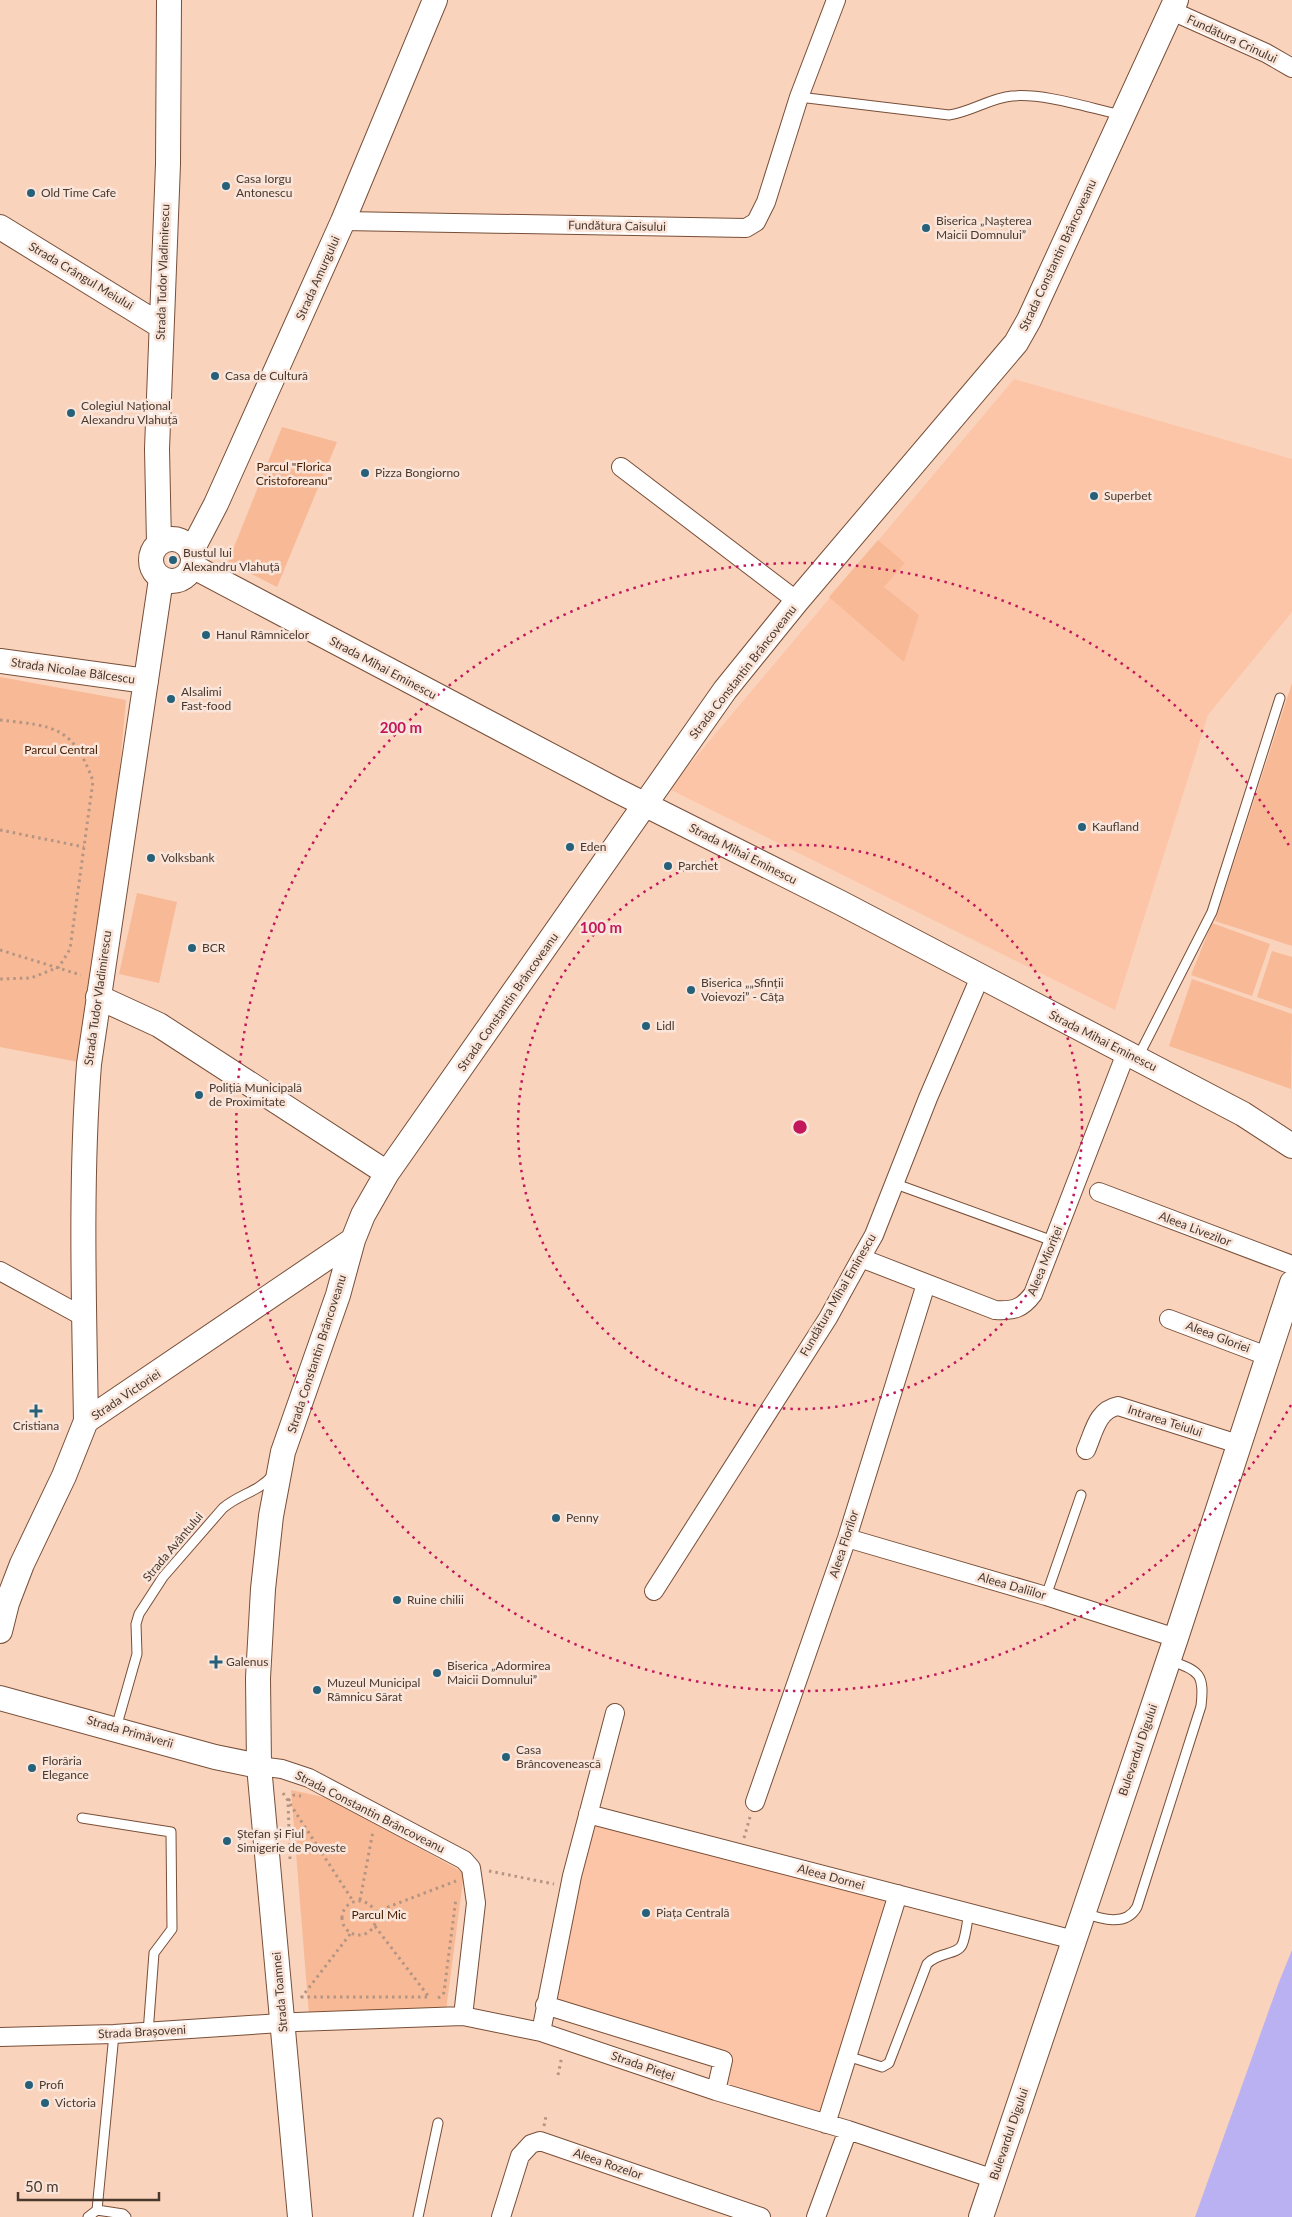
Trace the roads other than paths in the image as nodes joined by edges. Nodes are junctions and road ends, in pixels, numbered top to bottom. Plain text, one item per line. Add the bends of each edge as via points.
1 (169, 0) edge
2 (435, 0) edge
3 (836, 0) edge
4 (1174, 5) edge
5 (1292, 68) edge
6 (799, 97) junction
7 (1122, 115) junction
8 (343, 221) junction
9 (0, 227) edge
10 (161, 326) junction
11 (621, 467) dead end
12 (159, 544) junction
13 (192, 559) junction
14 (161, 579) junction
15 (797, 601) junction
16 (0, 661) edge
17 (146, 681) junction
18 (1280, 698) dead end
19 (644, 804) junction
20 (980, 977) junction
21 (99, 990) junction
22 (1132, 1056) junction
23 (1292, 1146) edge
24 (387, 1173) junction
25 (893, 1184) junction
26 (1099, 1192) dead end
27 (353, 1240) junction
28 (1054, 1241) junction
29 (861, 1258) junction
30 (1292, 1265) edge
31 (0, 1271) edge
32 (1292, 1283) edge
33 (926, 1284) junction
34 (84, 1317) junction
35 (1169, 1319) dead end
36 (1267, 1356) junction
37 (86, 1422) junction
38 (1238, 1444) junction
39 (1086, 1450) dead end
40 (278, 1470) junction
41 (1081, 1495) dead end
42 (846, 1538) junction
43 (654, 1591) dead end
44 (1046, 1596) junction
45 (0, 1631) edge
46 (1172, 1649) junction
47 (0, 1698) edge
48 (615, 1713) dead end
49 (116, 1728) junction
50 (271, 1768) junction
51 (755, 1802) road end
52 (588, 1814) junction
53 (82, 1818) dead end
54 (898, 1894) junction
55 (969, 1912) junction
56 (1083, 1912) junction
57 (1074, 1940) junction
58 (544, 2005) junction
59 (463, 2016) junction
60 (289, 2023) junction
61 (541, 2032) junction
62 (148, 2033) junction
63 (114, 2034) junction
64 (0, 2037) edge
65 (847, 2056) junction
66 (716, 2091) junction
67 (438, 2123) dead end
68 (826, 2124) junction
69 (848, 2130) junction
70 (994, 2178) junction
71 (97, 2210) junction
72 (88, 2217) edge
73 (126, 2217) edge
74 (300, 2217) edge
75 (418, 2217) edge
76 (500, 2217) edge
77 (761, 2217) edge
78 (816, 2217) edge
79 (981, 2217) edge

1 - 10 street, Strada Tudor Vladimirescu via 168,164
2 - 8 street, Strada Amurgului
3 - 6 street, Fundătura Caisului
4 - 5 street, Fundătura Crinului
4 - 7 street, Strada Constantin Brâncoveanu
6 - 7 lane via 949,115 1013,96 1044,98
6 - 8 street, Fundătura Caisului via 762,213 746,228
7 - 15 street, Strada Constantin Brâncoveanu via 1016,342
8 - 13 street, Strada Amurgului
9 - 10 street, Strada Crângul Meiului
10 - 12 street, Strada Tudor Vladimirescu via 157,449
11 - 15 street
12 - 13 street via 177,540 186,544
12 - 14 street, Strada Tudor Vladimirescu via 150,560
13 - 14 street via 188,574 178,580
13 - 19 street, Strada Mihai Eminescu
14 - 17 street, Strada Tudor Vladimirescu
15 - 19 street, Strada Constantin Brâncoveanu via 725,690
16 - 17 street, Strada Nicolae Bălcescu
17 - 21 street, Strada Tudor Vladimirescu
18 - 22 lane via 1212,912
19 - 20 street, Strada Mihai Eminescu
19 - 24 street, Strada Constantin Brâncoveanu via 492,1027
20 - 22 street, Strada Mihai Eminescu
20 - 25 street, Fundătura Mihai Eminescu
21 - 24 street via 159,1025
21 - 34 street, Strada Tudor Vladimirescu via 86,1101
22 - 23 street, Strada Mihai Eminescu via 1243,1114
22 - 28 street, Aleea Mioriței
24 - 27 street, Strada Constantin Brâncoveanu
25 - 28 lane
25 - 29 street, Fundătura Mihai Eminescu via 874,1235
26 - 30 street, Aleea Livezilor
27 - 37 street, Strada Victoriei
27 - 40 street, Strada Constantin Brâncoveanu via 335,1304
28 - 33 street, Aleea Mioriței via 1025,1306 1010,1311 995,1310
29 - 33 street, Aleea Mioriței
29 - 43 street, Fundătura Mihai Eminescu via 828,1318
31 - 34 street
32 - 36 street, Bulevardul Digului
33 - 42 street, Aleea Florilor
34 - 37 street, Strada Tudor Vladimirescu
35 - 36 street, Aleea Gloriei
36 - 38 street, Bulevardul Digului
37 - 45 street, Strada Victoriei via 22,1564
38 - 39 street, Intrarea Teiului via 1118,1406 1108,1408 1100,1416
38 - 46 street, Bulevardul Digului
40 - 49 lane, Strada Avântului via 255,1491 234,1499 223,1508 152,1591 136,1624 137,1654
40 - 50 street, Strada Constantin Brâncoveanu via 268,1544 258,1678
41 - 44 lane
42 - 44 street, Aleea Daliilor
42 - 51 street, Aleea Florilor
44 - 46 street, Aleea Daliilor
46 - 56 street, Bulevardul Digului
46 - 56 lane via 1200,1674 1203,1687 1201,1706 1138,1907 1134,1913 1120,1919 1098,1918
47 - 49 street, Strada Primăverii
48 - 52 street
49 - 50 street, Strada Primăverii via 215,1757
50 - 59 street, Strada Constantin Brâncoveanu via 310,1778 464,1860 471,1868 476,1903
50 - 60 street, Strada Toamnei
52 - 54 street, Aleea Dornei
52 - 58 street
53 - 62 lane via 171,1832 172,1929 154,1954
54 - 55 street, Aleea Dornei
54 - 65 street
55 - 57 street, Aleea Dornei
55 - 65 lane via 961,1945 956,1951 934,1956 927,1964 889,2063 882,2067
56 - 57 street, Bulevardul Digului
57 - 70 street, Bulevardul Digului
58 - 61 street
58 - 66 street via 723,2060
59 - 60 street, Strada Pieței
59 - 61 street, Strada Pieței
60 - 62 street, Strada Brașoveni
60 - 74 street, Strada Toamnei
61 - 66 street, Strada Pieței
62 - 63 street, Strada Brașoveni
63 - 64 street, Strada Brașoveni
63 - 71 lane
65 - 68 street
66 - 68 street, Strada Pieței
67 - 75 lane
68 - 69 street, Strada Pieței
69 - 70 street, Strada Pieței
69 - 78 street
70 - 79 street, Bulevardul Digului
71 - 72 lane
71 - 73 lane
76 - 77 street, Aleea Rozelor via 520,2156 531,2144 540,2141

